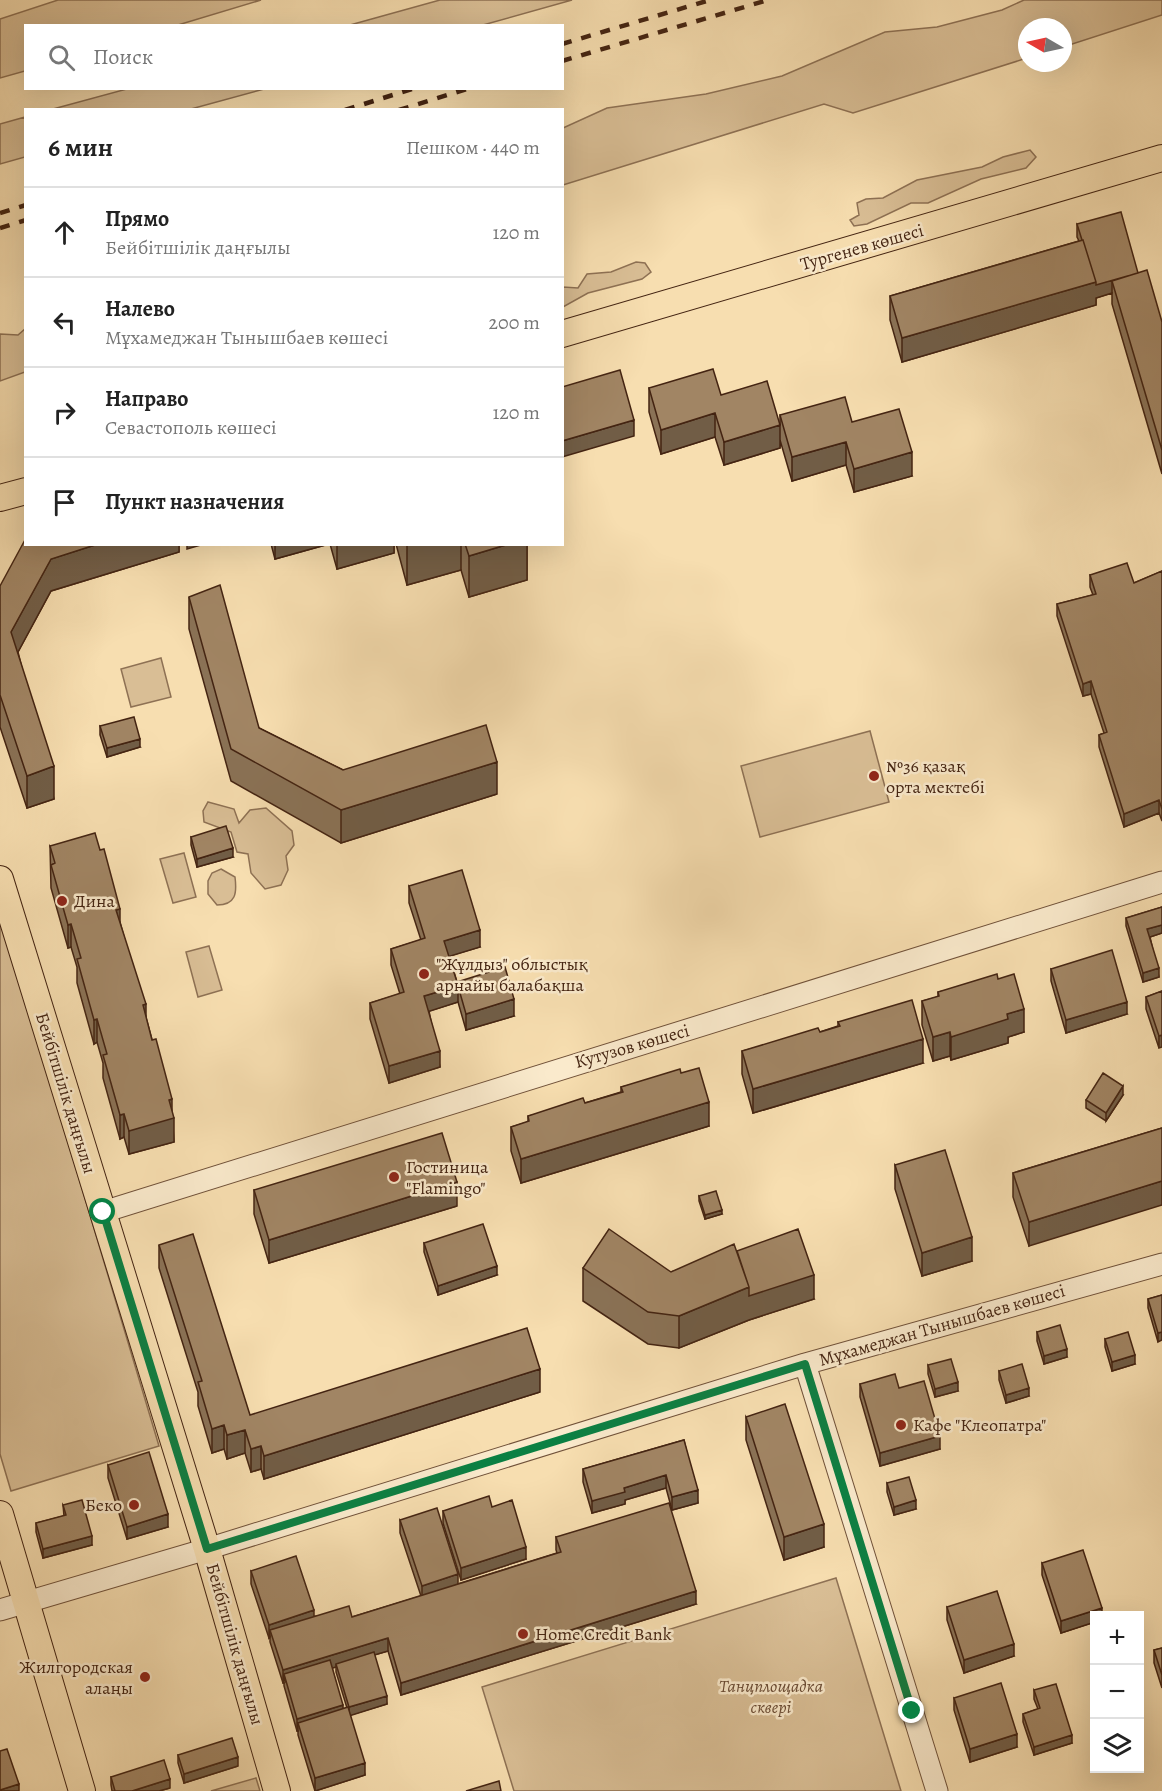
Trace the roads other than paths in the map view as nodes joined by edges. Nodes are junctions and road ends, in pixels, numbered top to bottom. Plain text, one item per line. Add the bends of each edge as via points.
1 (1161, 164) edge
2 (564, 333) edge
3 (24, 492) edge
4 (0, 498) edge
5 (0, 879) edge
6 (1162, 882) edge
7 (103, 1212) junction
8 (1162, 1264) edge
9 (805, 1364) junction
10 (0, 1514) edge
11 (207, 1549) junction
12 (26, 1602) junction
13 (0, 1610) edge
14 (82, 1791) edge
15 (277, 1791) edge
16 (937, 1791) edge

1 - 2 main road, Тургенев көшесі
3 - 4 main road
5 - 7 main road, Бейбітшілік даңғылы
6 - 7 street, Кутузов көшесі
7 - 11 main road, Бейбітшілік даңғылы
8 - 9 street, Мұхамеджан Тынышбаев көшесі
9 - 11 street, Мұхамеджан Тынышбаев көшесі
9 - 16 street
10 - 12 main road
11 - 12 street, Мұхамеджан Тынышбаев көшесі
11 - 15 main road, Бейбітшілік даңғылы
12 - 13 street, Мұхамеджан Тынышбаев көшесі
12 - 14 main road

